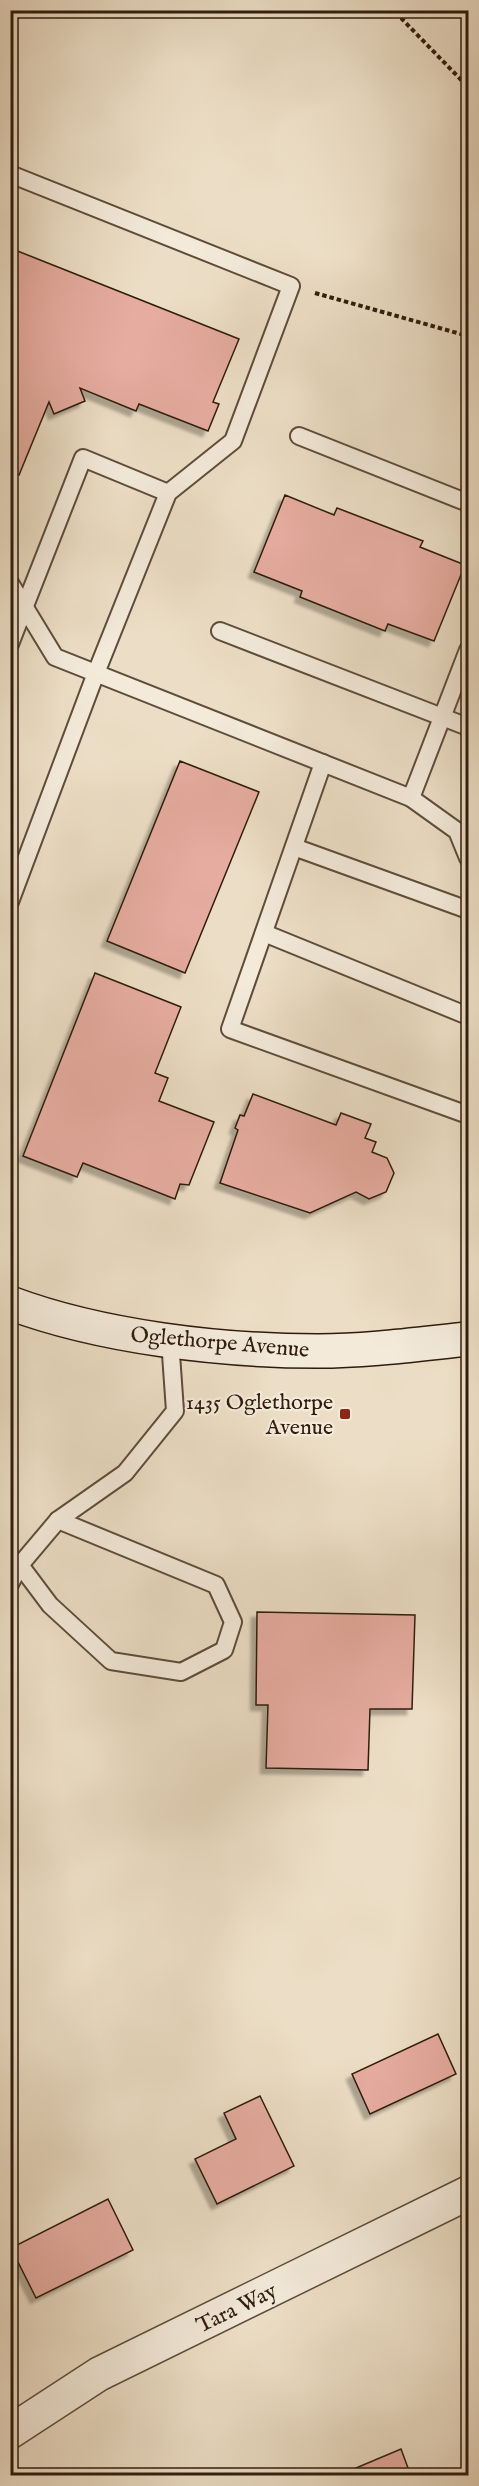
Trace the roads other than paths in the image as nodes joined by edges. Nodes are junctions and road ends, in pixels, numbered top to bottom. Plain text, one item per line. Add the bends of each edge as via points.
1 (10, 174) edge
2 (299, 436) dead end
3 (168, 493) junction
4 (468, 503) edge
5 (10, 583) edge
6 (25, 607) junction
7 (220, 631) dead end
8 (10, 644) edge
9 (468, 650) edge
10 (96, 673) junction
11 (442, 717) junction
12 (468, 727) edge
13 (323, 763) junction
14 (411, 798) junction
15 (294, 847) junction
16 (468, 858) edge
17 (10, 902) edge
18 (468, 910) edge
19 (264, 933) junction
20 (468, 1016) edge
21 (468, 1116) edge
22 (10, 1304) edge
23 (468, 1339) edge
24 (170, 1340) junction
25 (58, 1520) junction
26 (20, 1565) junction
27 (10, 1584) edge
28 (468, 2193) edge
29 (10, 2432) edge

1 - 3 lane via 291,286 233,441
2 - 4 lane
3 - 6 lane via 83,458
3 - 10 lane
5 - 6 lane
6 - 8 lane
6 - 10 lane via 55,657
7 - 11 lane
9 - 11 lane
10 - 13 lane
10 - 17 lane
11 - 12 lane
11 - 14 lane
13 - 14 lane
13 - 15 lane
14 - 16 lane via 457,831
15 - 18 lane
15 - 19 lane
19 - 20 lane
19 - 21 lane via 230,1029
22 - 24 street, Oglethorpe Avenue via 102,1329
23 - 24 street, Oglethorpe Avenue via 318,1351
24 - 25 lane via 175,1410 125,1473
25 - 26 lane
25 - 26 lane via 216,1585 233,1622 224,1650 181,1672 111,1661 50,1605
26 - 27 lane
28 - 29 street, Tara Way via 99,2374

